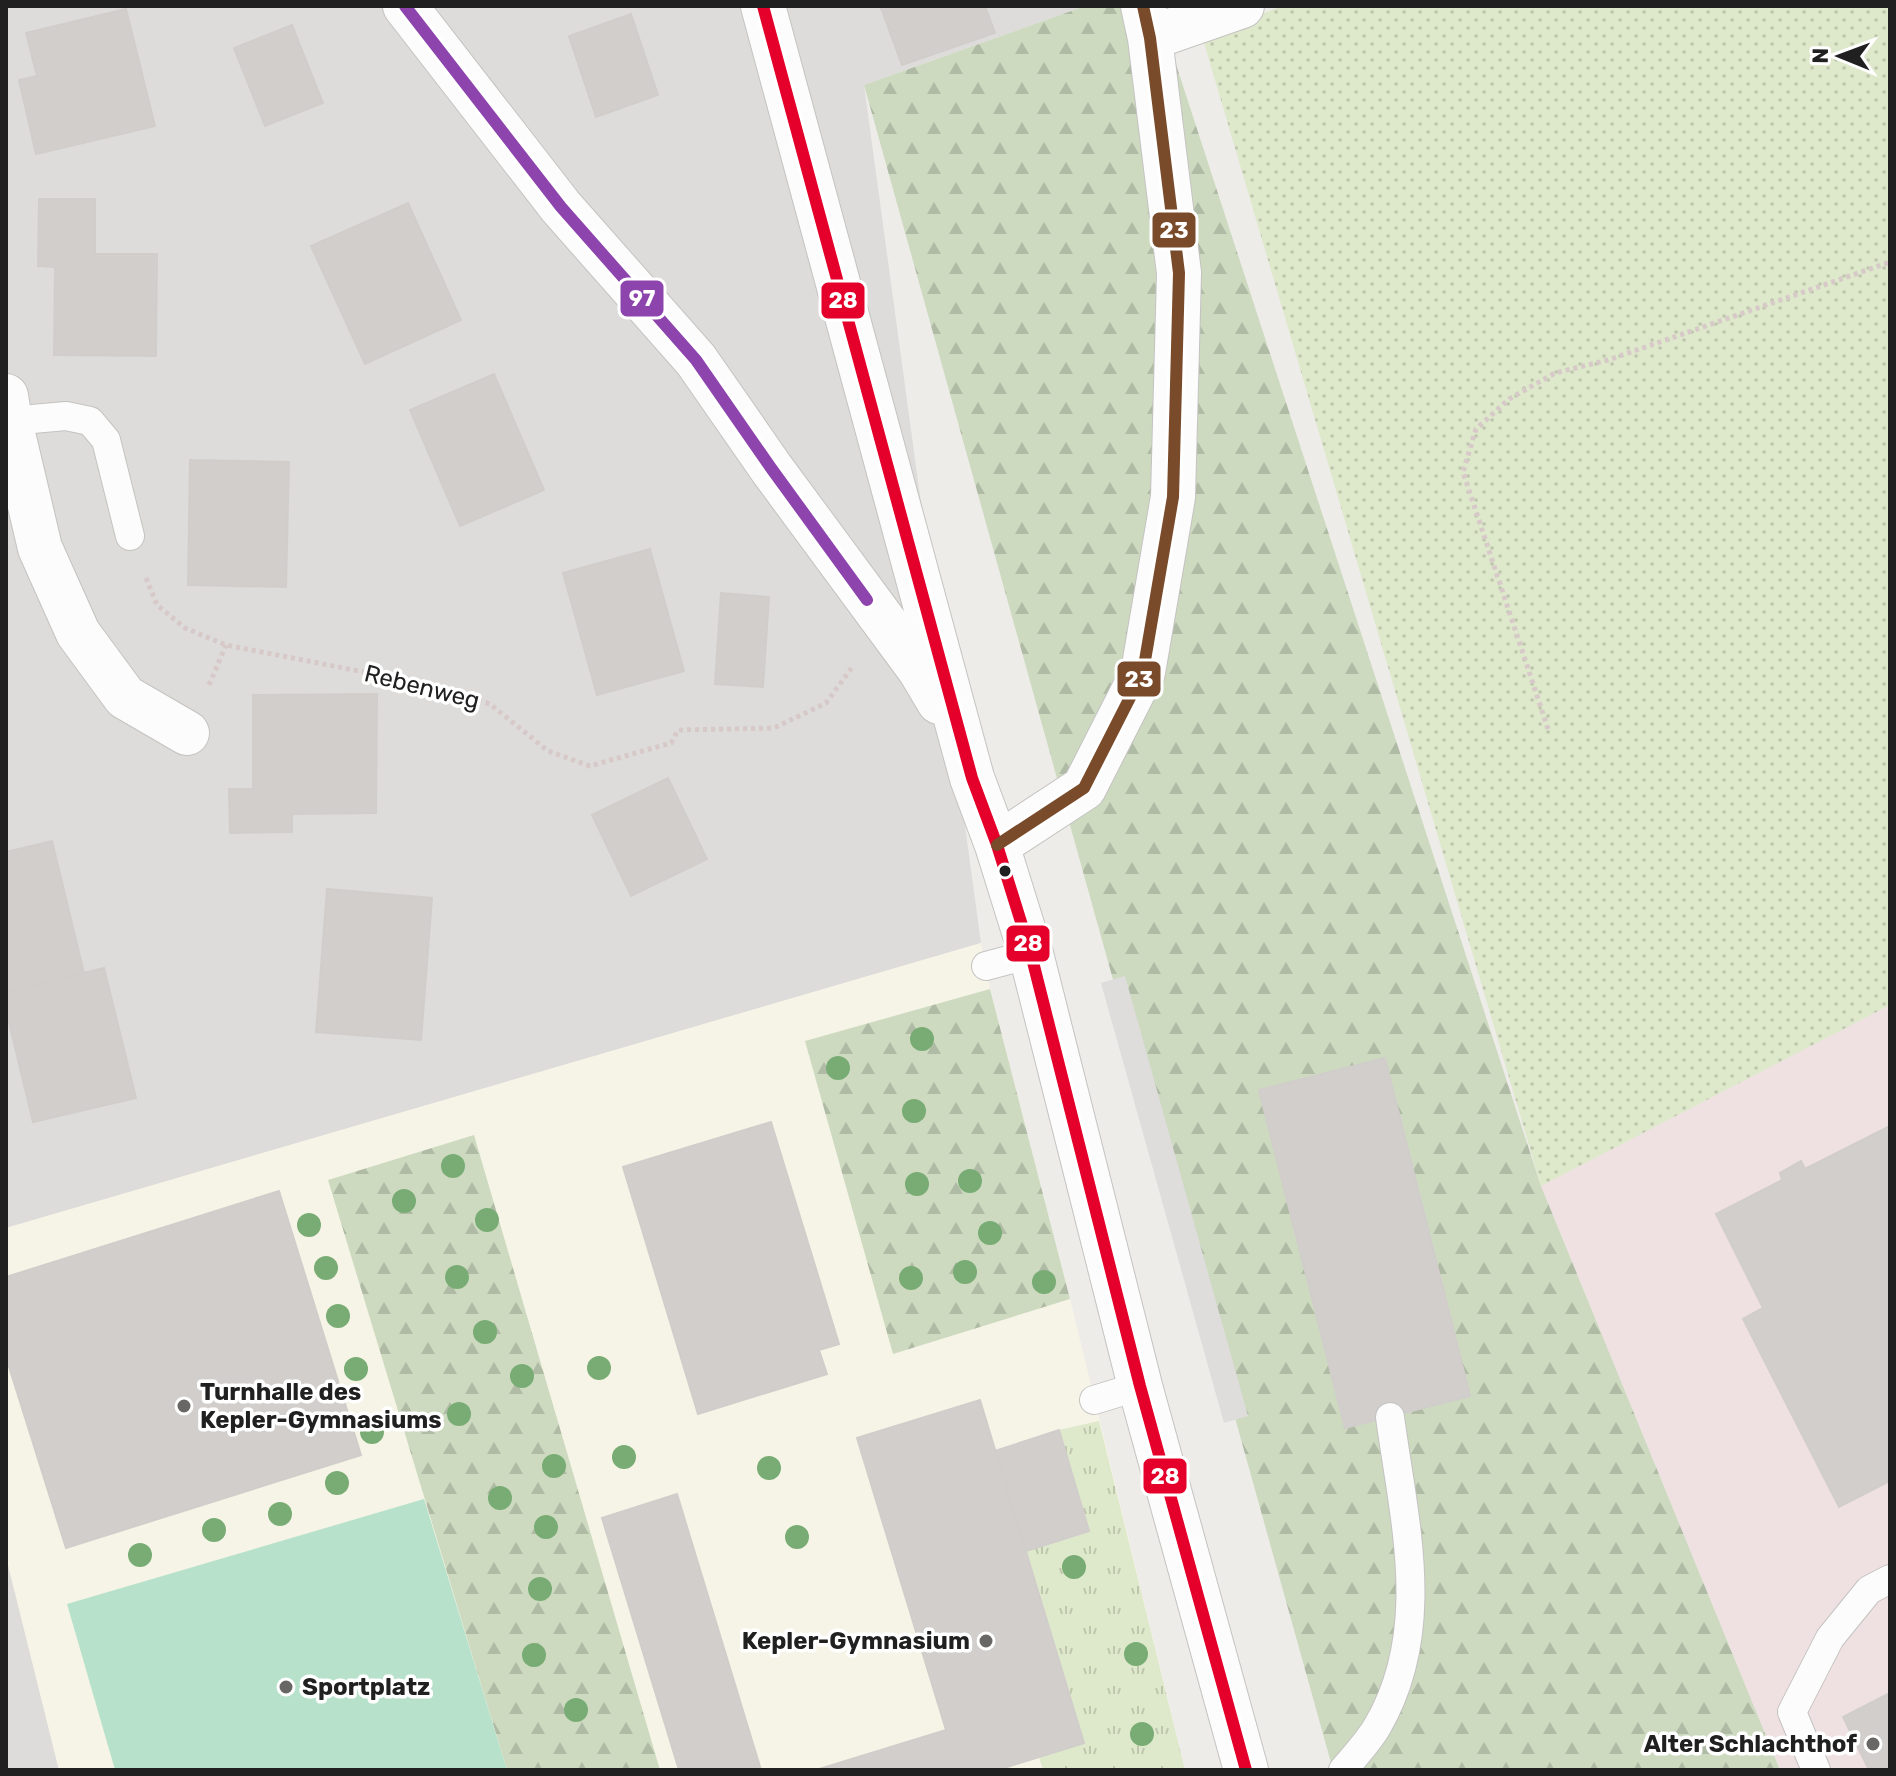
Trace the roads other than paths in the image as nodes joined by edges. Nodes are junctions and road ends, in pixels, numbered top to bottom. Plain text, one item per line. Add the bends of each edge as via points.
1 (405, 6) edge
2 (763, 6) edge
3 (1242, 6) edge
4 (1146, 22) edge
5 (8, 409) edge
6 (130, 536) road end
7 (187, 733) dead end
8 (972, 778) junction
9 (997, 845) junction
10 (1031, 954) junction
11 (986, 966) dead end
12 (1140, 1386) junction
13 (1094, 1400) dead end
14 (1390, 1417) dead end
15 (1890, 1579) edge
16 (1246, 1770) edge
17 (1343, 1770) edge
18 (1816, 1770) edge

1 - 8 street via 561,207 696,360 920,670 953,725
2 - 8 street
3 - 4 street
4 - 9 street via 1179,273 1173,497 1143,672 1084,788
5 - 6 lane via 90,421 106,440
5 - 7 street via 40,548 78,633 125,697
8 - 9 street
9 - 10 street
10 - 11 lane
10 - 12 street
12 - 13 lane
12 - 16 street
14 - 17 lane via 1409,1547 1411,1619 1391,1699 1377,1728
15 - 18 lane via 1869,1590 1830,1638 1792,1712

